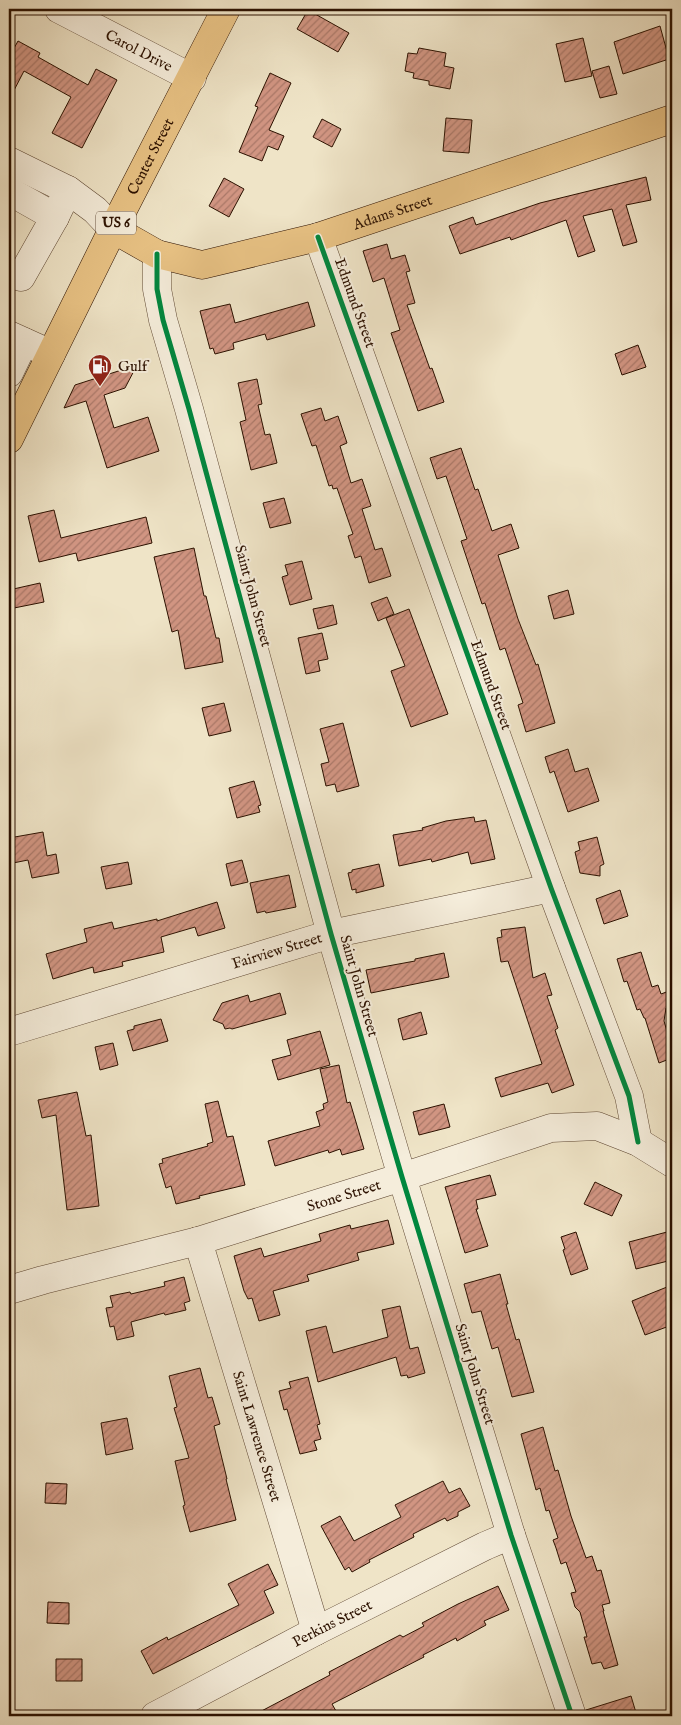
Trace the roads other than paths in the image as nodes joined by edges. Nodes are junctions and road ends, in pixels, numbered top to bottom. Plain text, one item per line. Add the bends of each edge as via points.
1 (60, 9) edge
2 (226, 9) edge
3 (192, 78) junction
4 (672, 119) edge
5 (11, 167) edge
6 (68, 190) junction
7 (9, 191) edge
8 (55, 217) junction
9 (113, 229) junction
10 (318, 237) junction
11 (157, 254) junction
12 (9, 272) edge
13 (17, 338) edge
14 (51, 354) junction
15 (9, 373) edge
16 (9, 439) edge
17 (551, 888) junction
18 (331, 934) junction
19 (9, 1032) edge
20 (638, 1142) junction
21 (672, 1163) edge
22 (402, 1177) junction
23 (198, 1241) junction
24 (9, 1290) edge
25 (511, 1535) junction
26 (316, 1631) junction
27 (155, 1716) edge
28 (572, 1716) edge

1 - 3 street, Carol Drive
2 - 3 main road, Center Street / US 6
3 - 9 main road, Center Street / US 6
4 - 10 main road, Adams Street
5 - 6 street
6 - 8 street
6 - 9 street via 95,210
7 - 8 street
8 - 12 street via 21,277
9 - 11 main road, Adams Street
9 - 14 main road, Center Street / US 6
10 - 11 main road, Adams Street via 202,265
10 - 17 street, Edmund Street
11 - 18 street, Saint John Street via 157,289 163,320
13 - 14 street
13 - 15 street
14 - 16 main road, Center Street / US 6
17 - 18 street, Fairview Street
17 - 20 street, Edmund Street via 629,1096
18 - 19 street, Fairview Street
18 - 22 street, Saint John Street
20 - 21 street, Stone Street
20 - 22 street, Stone Street via 597,1126 550,1128
22 - 23 street, Stone Street
22 - 25 street, Saint John Street
23 - 24 street, Stone Street
23 - 26 street, Saint Lawrence Street
25 - 26 street, Perkins Street
25 - 28 street, Saint John Street
26 - 27 street, Perkins Street

